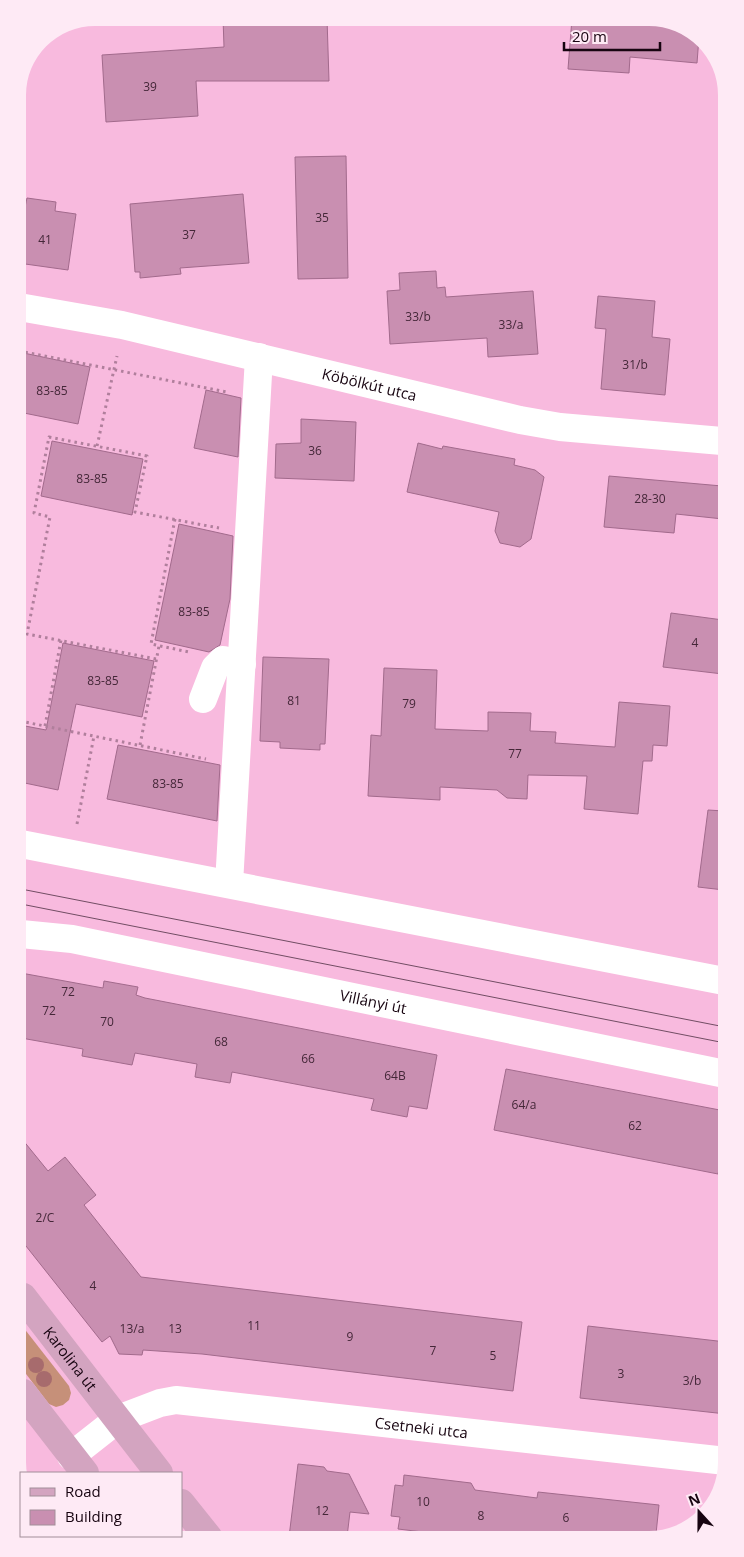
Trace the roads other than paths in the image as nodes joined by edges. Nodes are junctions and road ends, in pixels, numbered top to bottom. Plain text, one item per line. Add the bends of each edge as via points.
1 (26, 308) edge
2 (259, 357) junction
3 (718, 441) edge
4 (233, 662) junction
5 (202, 699) dead end
6 (26, 845) edge
7 (229, 884) junction
8 (26, 934) edge
9 (718, 981) edge
10 (718, 1073) edge
11 (26, 1302) edge
12 (26, 1397) edge
13 (118, 1419) junction
14 (718, 1460) edge
15 (78, 1464) edge
16 (158, 1472) edge
17 (182, 1503) edge
18 (204, 1531) edge

1 - 2 street, Köbölkút utca
2 - 3 street, Köbölkút utca via 520,420 560,427
2 - 4 street via 250,534
4 - 5 street via 215,668
4 - 7 street
6 - 7 street
7 - 9 street
8 - 10 street, Villányi út via 72,939
11 - 13 main road, Karolina út
12 - 15 main road
13 - 14 street, Csetneki utca via 176,1400
13 - 15 street
13 - 16 main road, Karolina út
17 - 18 main road

